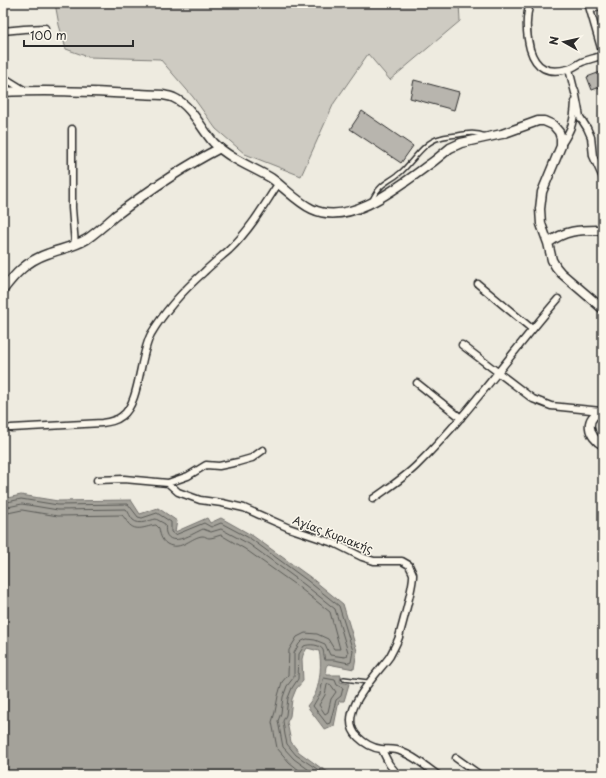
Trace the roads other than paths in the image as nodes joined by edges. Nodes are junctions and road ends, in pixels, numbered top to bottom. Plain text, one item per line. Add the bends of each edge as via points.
1 (530, 3) edge
2 (588, 3) edge
3 (603, 5) edge
4 (590, 10) junction
5 (45, 28) dead end
6 (3, 31) edge
7 (603, 55) edge
8 (569, 69) junction
9 (3, 77) edge
10 (24, 90) junction
11 (575, 90) junction
12 (3, 92) edge
13 (72, 129) dead end
14 (489, 137) junction
15 (561, 146) junction
16 (220, 148) junction
17 (603, 178) edge
18 (278, 184) junction
19 (370, 204) junction
20 (603, 230) edge
21 (548, 243) junction
22 (75, 245) junction
23 (478, 284) dead end
24 (3, 290) edge
25 (558, 299) dead end
26 (603, 309) edge
27 (532, 329) junction
28 (462, 345) dead end
29 (498, 371) junction
30 (417, 383) dead end
31 (602, 411) edge
32 (461, 418) junction
33 (11, 428) dead end
34 (603, 445) edge
35 (263, 450) dead end
36 (97, 480) dead end
37 (168, 483) junction
38 (373, 499) dead end
39 (344, 679) dead end
40 (369, 682) junction
41 (382, 750) junction
42 (456, 758) dead end
43 (398, 775) edge
44 (438, 775) edge
45 (480, 775) edge

1 - 8 street via 526,30 533,58 547,70
2 - 4 street
3 - 4 street
4 - 7 street
5 - 6 street
7 - 8 street
8 - 11 street
9 - 10 street
10 - 12 street
10 - 16 street via 174,97 186,106
11 - 15 street via 573,123
11 - 17 street via 580,117 591,137 593,156
13 - 22 street via 72,208
14 - 15 street via 544,121 553,125 559,132
14 - 19 street via 460,143 450,148 398,187
14 - 19 lane via 479,133 433,141 399,174 382,185
15 - 21 street via 540,200 541,224
16 - 18 street
16 - 22 street via 173,176 87,239
18 - 19 street via 306,206 321,212 337,213
18 - 33 street via 239,239 184,292 155,328 144,350 131,404 122,416 102,423
20 - 21 street via 572,231 557,236
21 - 26 street via 556,267
22 - 24 street via 33,260 20,270
23 - 27 street
25 - 27 street
27 - 29 street
28 - 29 street
29 - 31 street via 527,395 542,403
29 - 32 street
30 - 32 street
31 - 34 street via 591,418 590,430 594,438
32 - 38 street via 415,466
35 - 37 street via 252,458 219,466 206,466
36 - 37 street, Αγίας Κυριακής via 124,479
37 - 40 street, Αγίας Κυριακής via 178,492 200,500 244,508 289,528 336,544 362,557 374,561 402,561 409,565 413,575 399,638 390,655
39 - 40 lane
40 - 41 street, Αγίας Κυριακής via 354,704 352,725 362,741
41 - 43 street
41 - 44 street, Αγίας Κυριακής via 401,751
42 - 45 street

